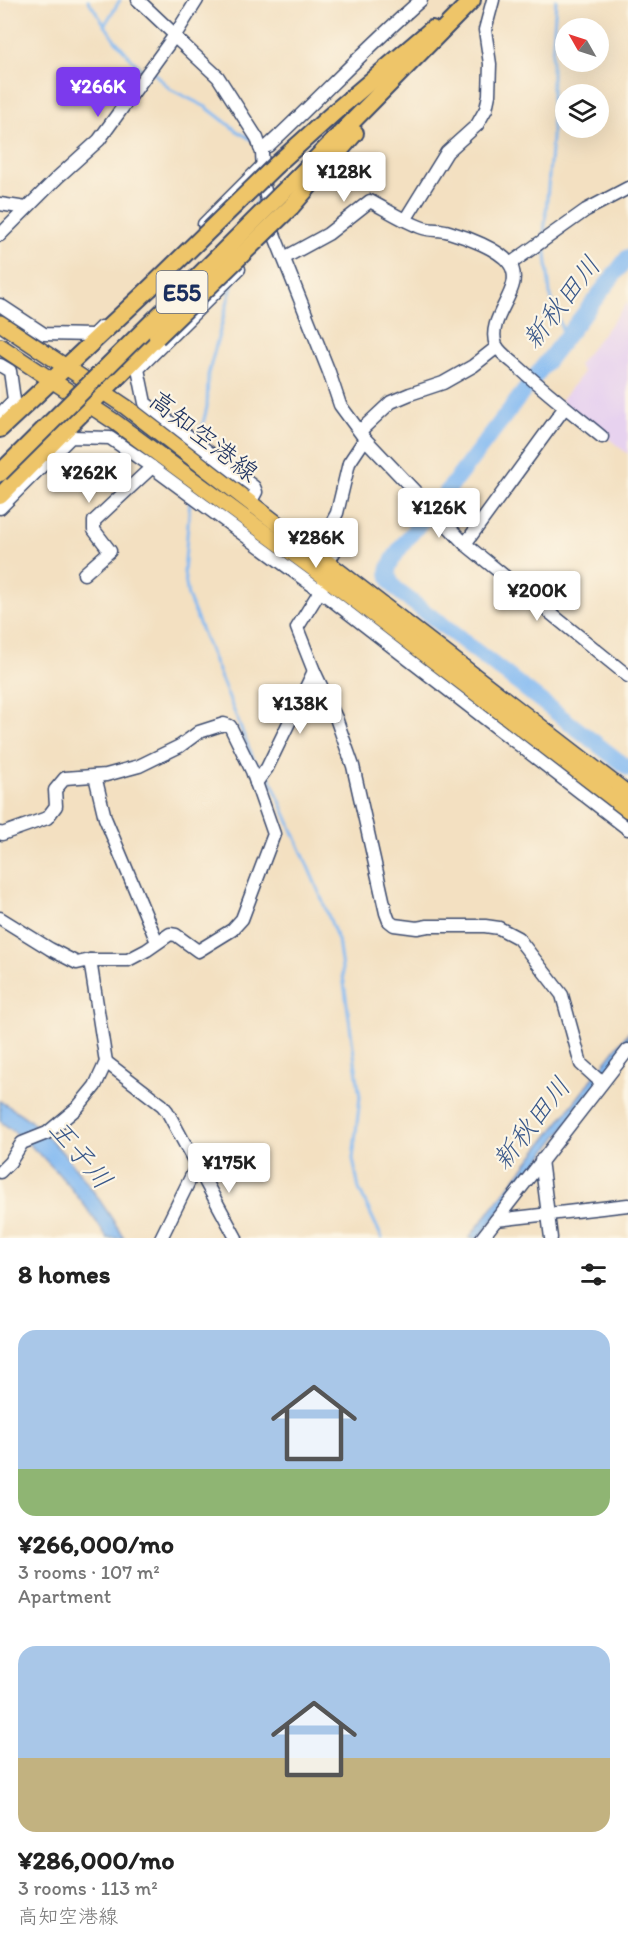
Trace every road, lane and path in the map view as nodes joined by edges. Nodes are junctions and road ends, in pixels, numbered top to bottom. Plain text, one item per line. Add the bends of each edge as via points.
1 (138, 0) edge
2 (197, 0) edge
3 (421, 0) edge
4 (472, 0) edge
5 (493, 0) edge
6 (174, 35) junction
7 (260, 148) junction
8 (270, 165) junction
9 (628, 188) edge
10 (285, 201) junction
11 (0, 204) edge
12 (27, 208) junction
13 (405, 220) junction
14 (274, 234) junction
15 (0, 235) edge
16 (284, 258) junction
17 (510, 264) junction
18 (0, 305) edge
19 (0, 323) edge
20 (0, 346) edge
21 (497, 347) junction
22 (0, 365) edge
23 (66, 367) junction
24 (52, 381) junction
25 (104, 391) junction
26 (90, 405) junction
27 (565, 407) junction
28 (0, 414) edge
29 (0, 429) edge
30 (362, 435) junction
31 (602, 437) dead end
32 (152, 467) junction
33 (0, 473) edge
34 (0, 496) edge
35 (250, 503) junction
36 (0, 508) edge
37 (465, 544) junction
38 (84, 574) dead end
39 (325, 577) junction
40 (314, 671) junction
41 (628, 676) edge
42 (95, 776) junction
43 (256, 783) junction
44 (628, 794) edge
45 (628, 810) edge
46 (628, 829) edge
47 (0, 833) edge
48 (0, 918) edge
49 (157, 942) junction
50 (90, 960) junction
51 (628, 1050) edge
52 (106, 1062) junction
53 (598, 1080) junction
54 (541, 1160) junction
55 (197, 1165) junction
56 (0, 1172) edge
57 (628, 1205) edge
58 (548, 1215) junction
59 (496, 1220) junction
60 (161, 1238) edge
61 (236, 1238) edge
62 (482, 1238) edge
63 (551, 1238) edge

1 - 6 street
2 - 6 street
3 - 7 street via 268,146
4 - 8 highway via 425,34
4 - 10 highway via 412,62 341,150
5 - 13 street via 485,30 490,64 486,109 477,125 447,152
6 - 7 street via 218,77
6 - 12 street via 99,140
7 - 8 street
8 - 14 street via 264,186
8 - 18 street via 93,335 44,334
8 - 23 highway, bridge
9 - 17 street via 586,210
10 - 25 highway, bridge
10 - 33 highway, E55, bridge
11 - 12 street
12 - 15 street
13 - 16 street via 370,201 328,234
13 - 17 street via 425,229 447,231 496,251
14 - 16 street
14 - 35 street via 138,369 145,403 254,487 256,492
16 - 30 street via 340,405
17 - 21 street via 513,285 496,320
19 - 23 main road, 高知空港線
20 - 24 main road, 高知空港線
21 - 27 street
21 - 30 street via 443,383 391,402 376,414
22 - 28 street via 10,371 14,400
23 - 24 highway
23 - 25 main road, 高知空港線
24 - 26 main road, 高知空港線
24 - 29 highway
25 - 26 highway
25 - 35 main road, 高知空港線
26 - 34 highway
26 - 39 main road, 高知空港線
27 - 31 street
27 - 37 street
30 - 37 street
30 - 39 street via 330,524 337,547
32 - 36 street via 110,438 71,437
32 - 38 street via 94,521 94,530 110,551
32 - 39 street
35 - 39 main road, 高知空港線
37 - 41 street
39 - 40 street via 297,628
39 - 44 main road, 高知空港線
39 - 45 main road, 高知空港線
39 - 46 street
40 - 43 street
40 - 53 street via 353,766 389,921 417,928 499,928 518,938 562,995 580,1064
42 - 43 street via 139,766 199,732 224,724 230,726
42 - 47 street via 65,778 56,790 57,806 47,818
42 - 49 street via 105,818
43 - 49 street via 274,834 242,919 198,951 173,934
48 - 50 street via 77,963
49 - 50 street via 128,960
50 - 52 street
51 - 53 street
52 - 55 street via 162,1105
52 - 56 street via 77,1108 47,1132 22,1143
53 - 54 street
54 - 58 street
54 - 59 street
55 - 60 street
55 - 61 street
57 - 58 street
58 - 59 street
58 - 63 street
59 - 62 street

